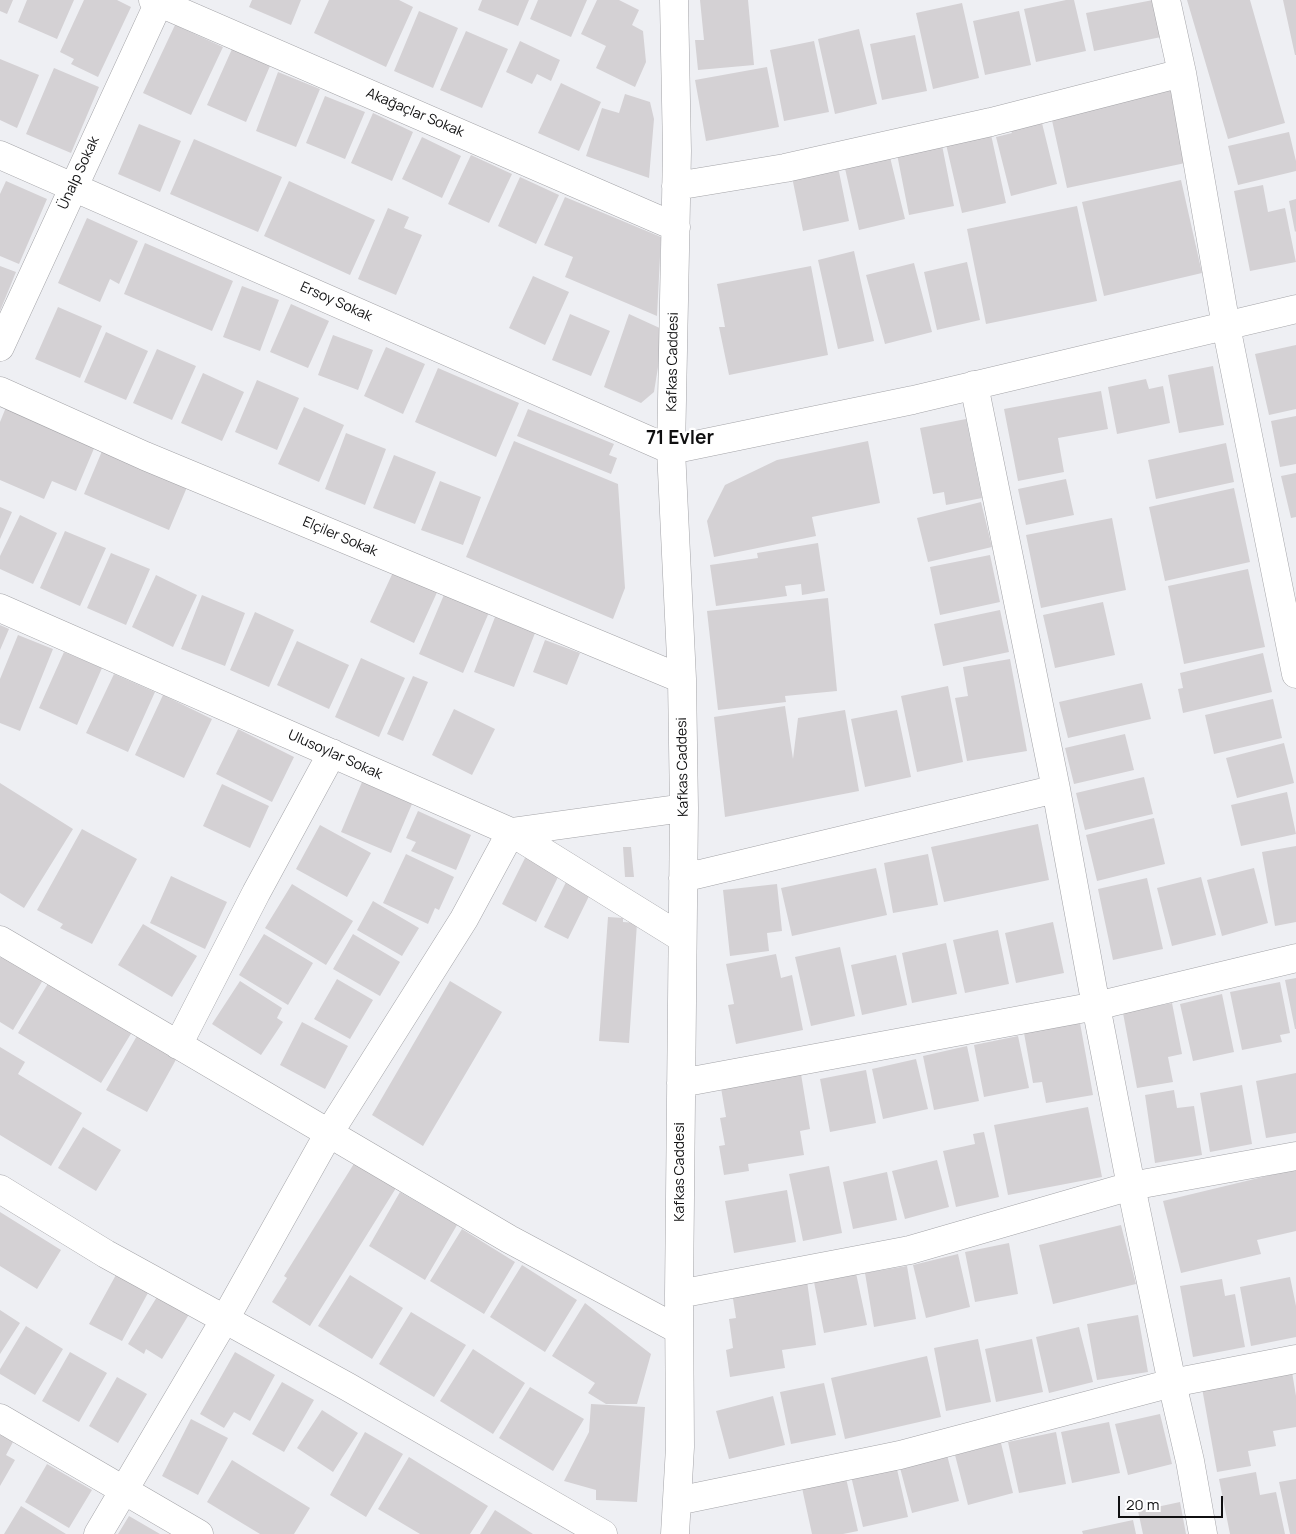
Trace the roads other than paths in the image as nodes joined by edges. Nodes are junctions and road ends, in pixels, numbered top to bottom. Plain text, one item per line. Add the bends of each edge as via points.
1 (1166, 0) edge
2 (157, 1) edge
3 (669, 2) edge
4 (1182, 73) junction
5 (0, 156) edge
6 (676, 186) junction
7 (73, 187) junction
8 (676, 227) junction
9 (1296, 309) edge
10 (1226, 326) junction
11 (0, 347) edge
12 (974, 385) junction
13 (0, 390) edge
14 (671, 450) junction
15 (0, 608) edge
16 (1296, 674) edge
17 (682, 680) junction
18 (332, 753) junction
19 (1056, 789) junction
20 (684, 808) junction
21 (511, 832) junction
22 (683, 878) junction
23 (682, 938) junction
24 (0, 940) edge
25 (1296, 958) edge
26 (1096, 1006) junction
27 (178, 1045) junction
28 (680, 1083) junction
29 (329, 1133) junction
30 (1296, 1156) edge
31 (1132, 1186) junction
32 (0, 1189) edge
33 (679, 1294) junction
34 (225, 1319) junction
35 (679, 1330) junction
36 (1296, 1359) edge
37 (1172, 1383) junction
38 (0, 1418) edge
39 (124, 1492) junction
40 (677, 1501) junction
41 (98, 1534) edge
42 (199, 1534) edge
43 (604, 1534) edge
44 (675, 1534) edge
45 (1203, 1534) edge

1 - 4 street
2 - 7 street, Ünalp Sokak
2 - 8 street, Akağaçlar Sokak
3 - 6 street, Kafkas Caddesi
4 - 6 street via 991,122 794,166
4 - 10 street
5 - 7 street, Ersoy Sokak
6 - 8 street, Kafkas Caddesi
7 - 11 street, Ünalp Sokak
7 - 14 street, Ersoy Sokak
8 - 14 street, Kafkas Caddesi
9 - 10 street
10 - 12 street
10 - 16 street
12 - 14 street
12 - 19 street
13 - 17 street, Elçiler Sokak via 145,456
14 - 17 street, Kafkas Caddesi
15 - 18 street, Ulusoylar Sokak
17 - 20 street, Kafkas Caddesi
18 - 21 street, Ulusoylar Sokak
18 - 27 street
19 - 22 street
19 - 26 street
20 - 21 street
20 - 22 street, Kafkas Caddesi
21 - 23 street, Ulusoylar Sokak
21 - 29 street via 464,920
22 - 23 street, Kafkas Caddesi
23 - 28 street, Kafkas Caddesi
24 - 27 street
25 - 26 street
26 - 28 street
26 - 31 street
27 - 29 street
28 - 33 street, Kafkas Caddesi
29 - 34 street
29 - 35 street via 509,1239
30 - 31 street
31 - 33 street via 910,1250
31 - 37 street
32 - 34 street via 106,1254
33 - 35 street, Kafkas Caddesi
34 - 39 street
34 - 43 street
35 - 40 street, Kafkas Caddesi
36 - 37 street
37 - 40 street via 900,1455
37 - 45 street
38 - 39 street
39 - 41 street
39 - 42 street
40 - 44 street, Kafkas Caddesi

